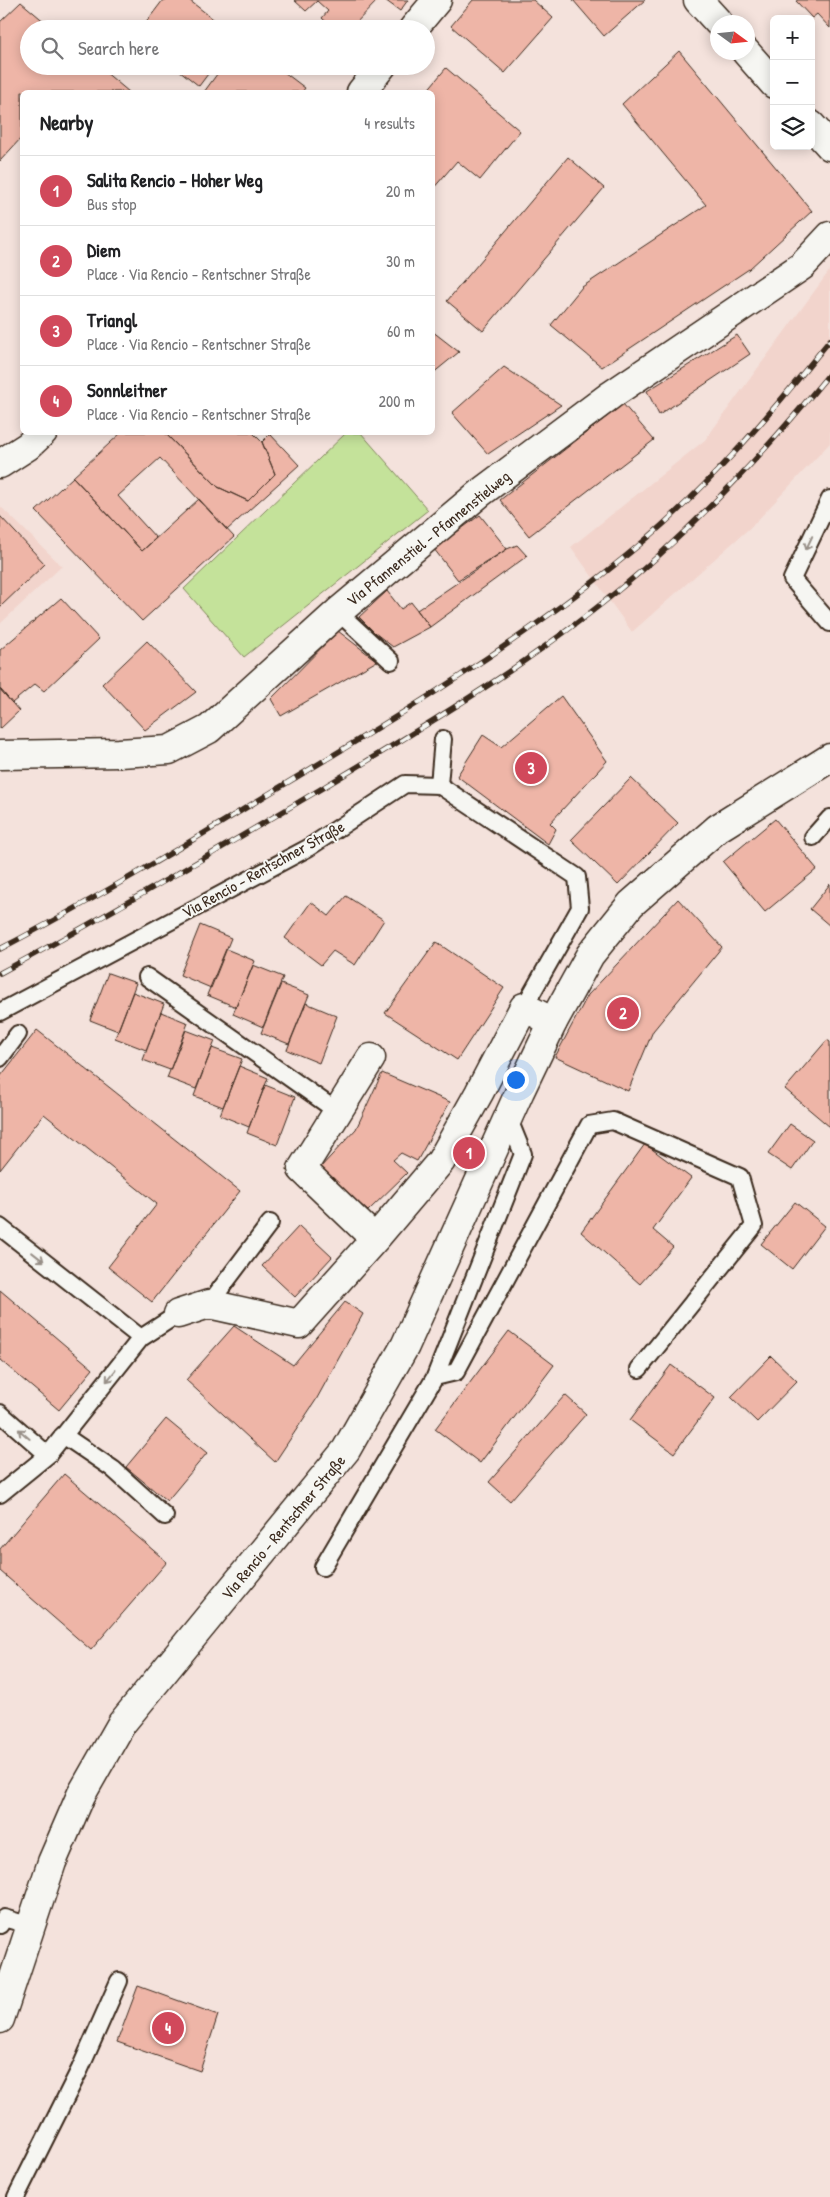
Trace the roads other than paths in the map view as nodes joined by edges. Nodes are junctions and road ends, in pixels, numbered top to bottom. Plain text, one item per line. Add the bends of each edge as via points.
1 (436, 0) edge
2 (698, 0) edge
3 (712, 15) edge
4 (420, 20) edge
5 (753, 60) edge
6 (375, 75) edge
7 (770, 79) edge
8 (363, 90) edge
9 (815, 129) edge
10 (830, 146) edge
11 (830, 236) edge
12 (40, 435) edge
13 (0, 464) edge
14 (830, 499) edge
15 (338, 612) junction
16 (830, 624) edge
17 (391, 661) dead end
18 (443, 738) dead end
19 (0, 755) edge
20 (830, 758) edge
21 (439, 785) junction
22 (830, 818) edge
23 (813, 837) dead end
24 (147, 977) dead end
25 (524, 1007) junction
26 (0, 1012) edge
27 (553, 1022) junction
28 (18, 1034) dead end
29 (0, 1058) edge
30 (371, 1058) dead end
31 (338, 1112) junction
32 (508, 1117) junction
33 (270, 1223) dead end
34 (0, 1227) edge
35 (375, 1239) junction
36 (209, 1304) junction
37 (178, 1314) joint
38 (141, 1338) junction
39 (639, 1369) dead end
40 (435, 1376) junction
41 (0, 1413) edge
42 (63, 1435) junction
43 (48, 1455) junction
44 (0, 1494) edge
45 (165, 1516) dead end
46 (323, 1567) dead end
47 (0, 1925) edge
48 (31, 1926) junction
49 (119, 1981) dead end
50 (0, 2019) edge
51 (16, 2197) edge

1 - 4 street
2 - 3 street
5 - 7 street
6 - 8 street
9 - 10 street
11 - 15 street, Via Pfannenstiel - Pfannenstielweg via 802,266 611,395 480,493
12 - 13 street
14 -> 16 lane via 792,579
15 - 17 lane
15 - 19 street, Via Pfannenstiel - Pfannenstielweg via 209,729 169,750 119,754
18 - 21 lane
20 - 27 street, Via Rencio - Rentschner Straße via 718,828 631,904 590,955
21 - 25 lane via 577,877 580,908
21 - 26 lane, Via Rencio - Rentschner Straße via 405,784 308,848
22 - 23 lane
24 - 31 lane
25 - 27 street
25 - 35 street via 441,1160
27 - 32 street, Via Rencio - Rentschner Straße
28 - 29 lane
30 - 31 street
31 - 35 street via 302,1169
32 - 40 lane via 523,1154
32 - 48 street, Via Rencio - Rentschner Straße via 405,1346 346,1450 122,1723 81,1795 52,1862
33 - 36 lane
34 -> 38 lane
35 - 36 street via 299,1324
36 - 37 street
37 - 38 lane
38 -> 42 lane
39 - 40 lane via 754,1226 740,1177 613,1121 589,1125 456,1372
40 - 46 lane
43 -> 41 lane
42 - 43 lane
42 - 45 lane via 113,1469
43 - 44 lane
47 - 48 lane via 4,1918
48 - 50 street, Via Rencio - Rentschner Straße
49 - 51 lane via 80,2069

